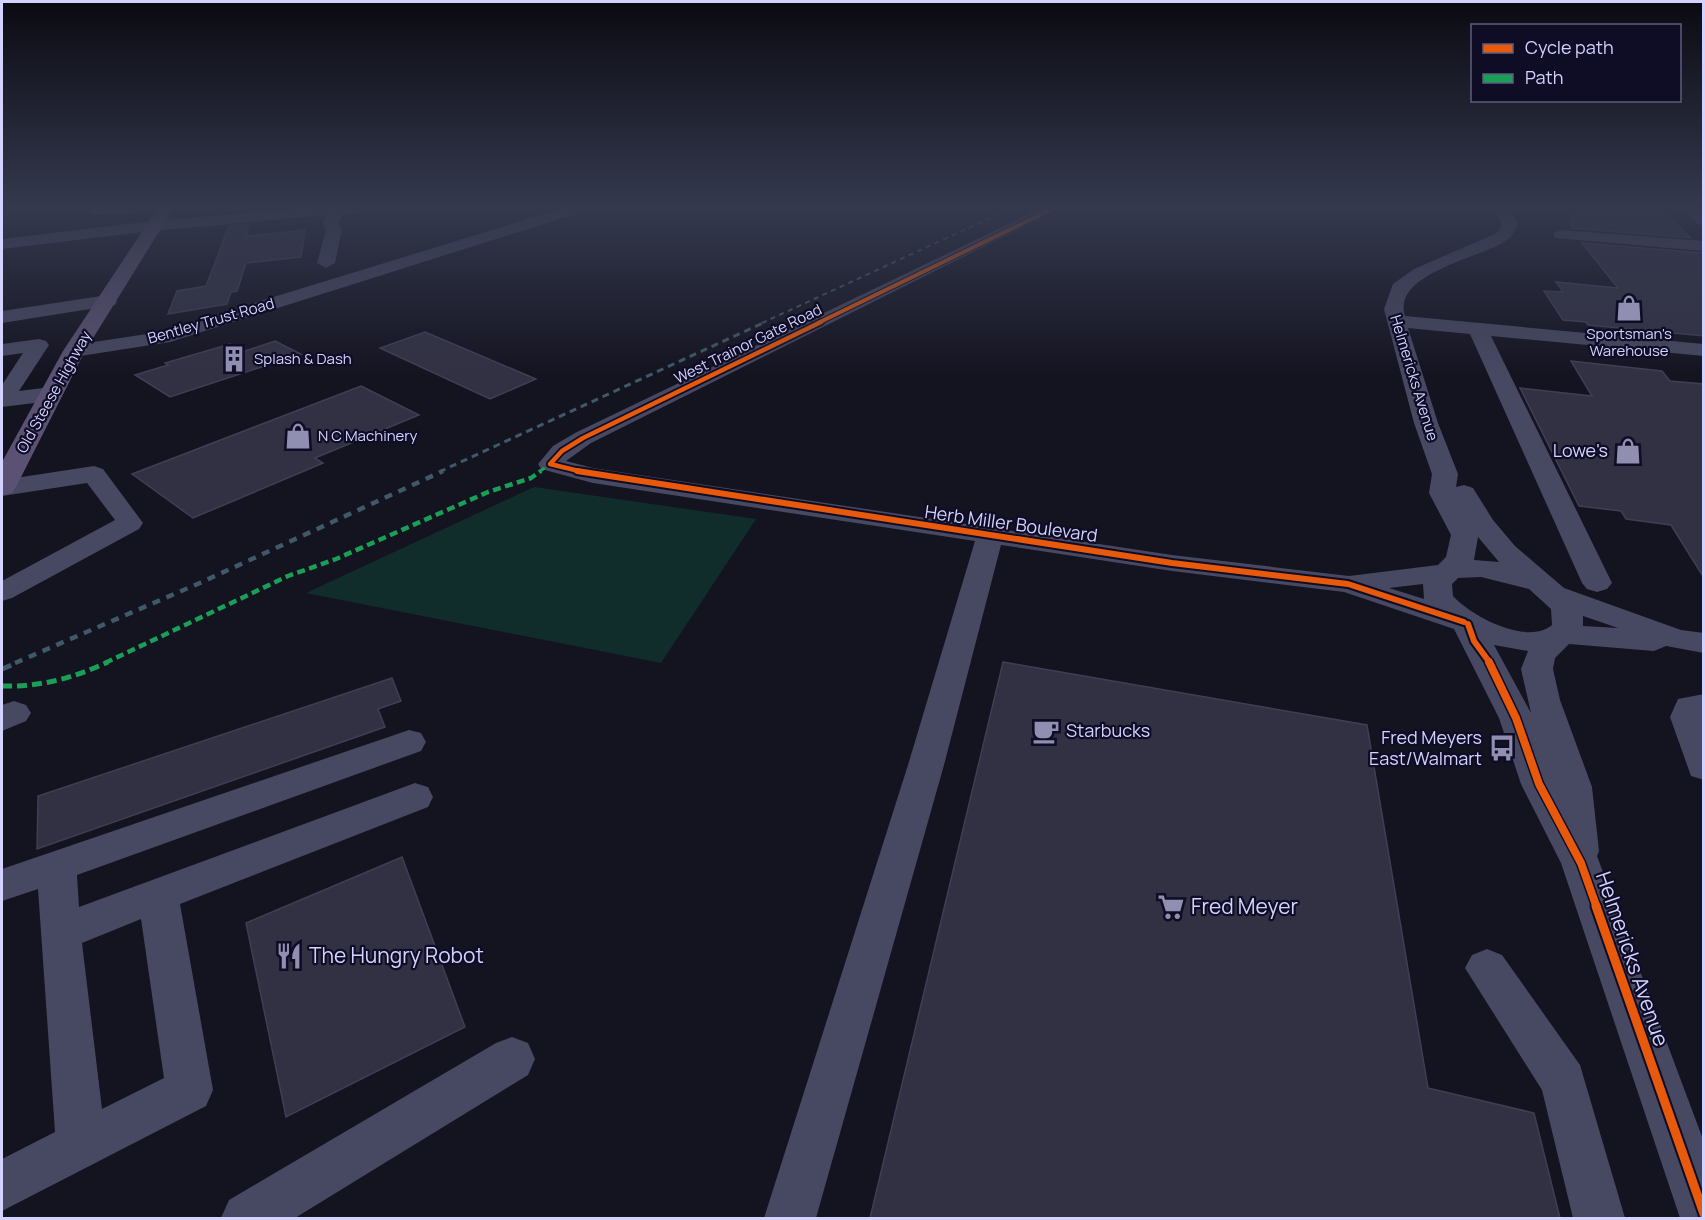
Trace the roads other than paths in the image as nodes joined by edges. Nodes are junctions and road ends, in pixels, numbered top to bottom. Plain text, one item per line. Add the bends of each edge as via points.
1 (129, 263) edge
2 (404, 263) edge
3 (941, 263) edge
4 (1443, 263) edge
5 (102, 310) junction
6 (2, 316) edge
7 (1395, 321) junction
8 (1478, 329) junction
9 (2, 332) edge
10 (2, 350) edge
11 (1704, 350) edge
12 (74, 351) junction
13 (51, 394) junction
14 (2, 400) edge
15 (550, 464) joint
16 (1445, 474) junction
17 (2, 488) edge
18 (990, 536) junction
19 (1448, 572) junction
20 (1597, 583) dead end
21 (1348, 584) junction
22 (1549, 591) junction
23 (2, 592) edge
24 (1466, 623) junction
25 (1561, 635) junction
26 (1690, 641) edge
27 (1704, 705) edge
28 (409, 742) dead end
29 (1704, 767) edge
30 (415, 797) dead end
31 (1581, 863) junction
32 (57, 866) junction
33 (2, 885) edge
34 (158, 895) junction
35 (60, 933) junction
36 (1487, 968) dead end
37 (512, 1059) dead end
38 (81, 1145) junction
39 (1694, 1163) edge
40 (2, 1186) edge
41 (1704, 1214) edge
42 (247, 1218) edge
43 (790, 1218) edge
44 (1599, 1218) edge

1 - 5 main road, Old Steese Highway
2 - 12 street, Bentley Trust Road via 163,338
3 - 15 street, West Trainor Gate Road via 583,438
4 - 7 street, Helmericks Avenue via 1399,288 1393,309
5 - 6 street
5 - 9 street
5 - 12 main road, Old Steese Highway
7 - 8 street
7 - 16 street, Helmericks Avenue
8 - 11 street
8 - 20 street
10 - 14 street via 39,345
12 - 13 main road, Old Steese Highway
13 - 14 street
13 - 17 main road, Old Steese Highway
15 - 18 street, Herb Miller Boulevard via 593,475
16 - 19 street, Helmericks Avenue via 1442,494 1465,535 1460,560
16 - 22 street, Helmericks Avenue via 1464,492 1507,555
17 - 23 street via 94,474 130,523
18 - 21 street, Herb Miller Boulevard
18 - 43 street via 926,765
19 - 21 street, Herb Miller Boulevard
19 - 22 street, Herb Miller Boulevard via 1474,567 1496,570
19 - 24 street, Helmericks Avenue via 1437,582 1438,598
21 - 24 street, Herb Miller Boulevard
22 - 25 street, Helmericks Avenue via 1567,610 1570,620
22 - 26 street, Herb Miller Boulevard
24 - 25 street, Herb Miller Boulevard via 1519,640 1549,640
24 - 31 street, Helmericks Avenue via 1487,657 1516,718 1539,784
25 - 26 street, Herb Miller Boulevard
25 - 31 street, Helmericks Avenue via 1545,650 1537,667 1548,719 1574,788
27 - 29 street via 1690,706 1687,717
28 - 32 street
30 - 34 street
31 - 39 street, Helmericks Avenue
32 - 33 street
32 - 35 street
34 - 35 street
34 - 38 street via 189,1090
35 - 38 street
36 - 44 street via 1563,1081
37 - 42 street
38 - 40 street
39 - 41 street, Helmericks Avenue

